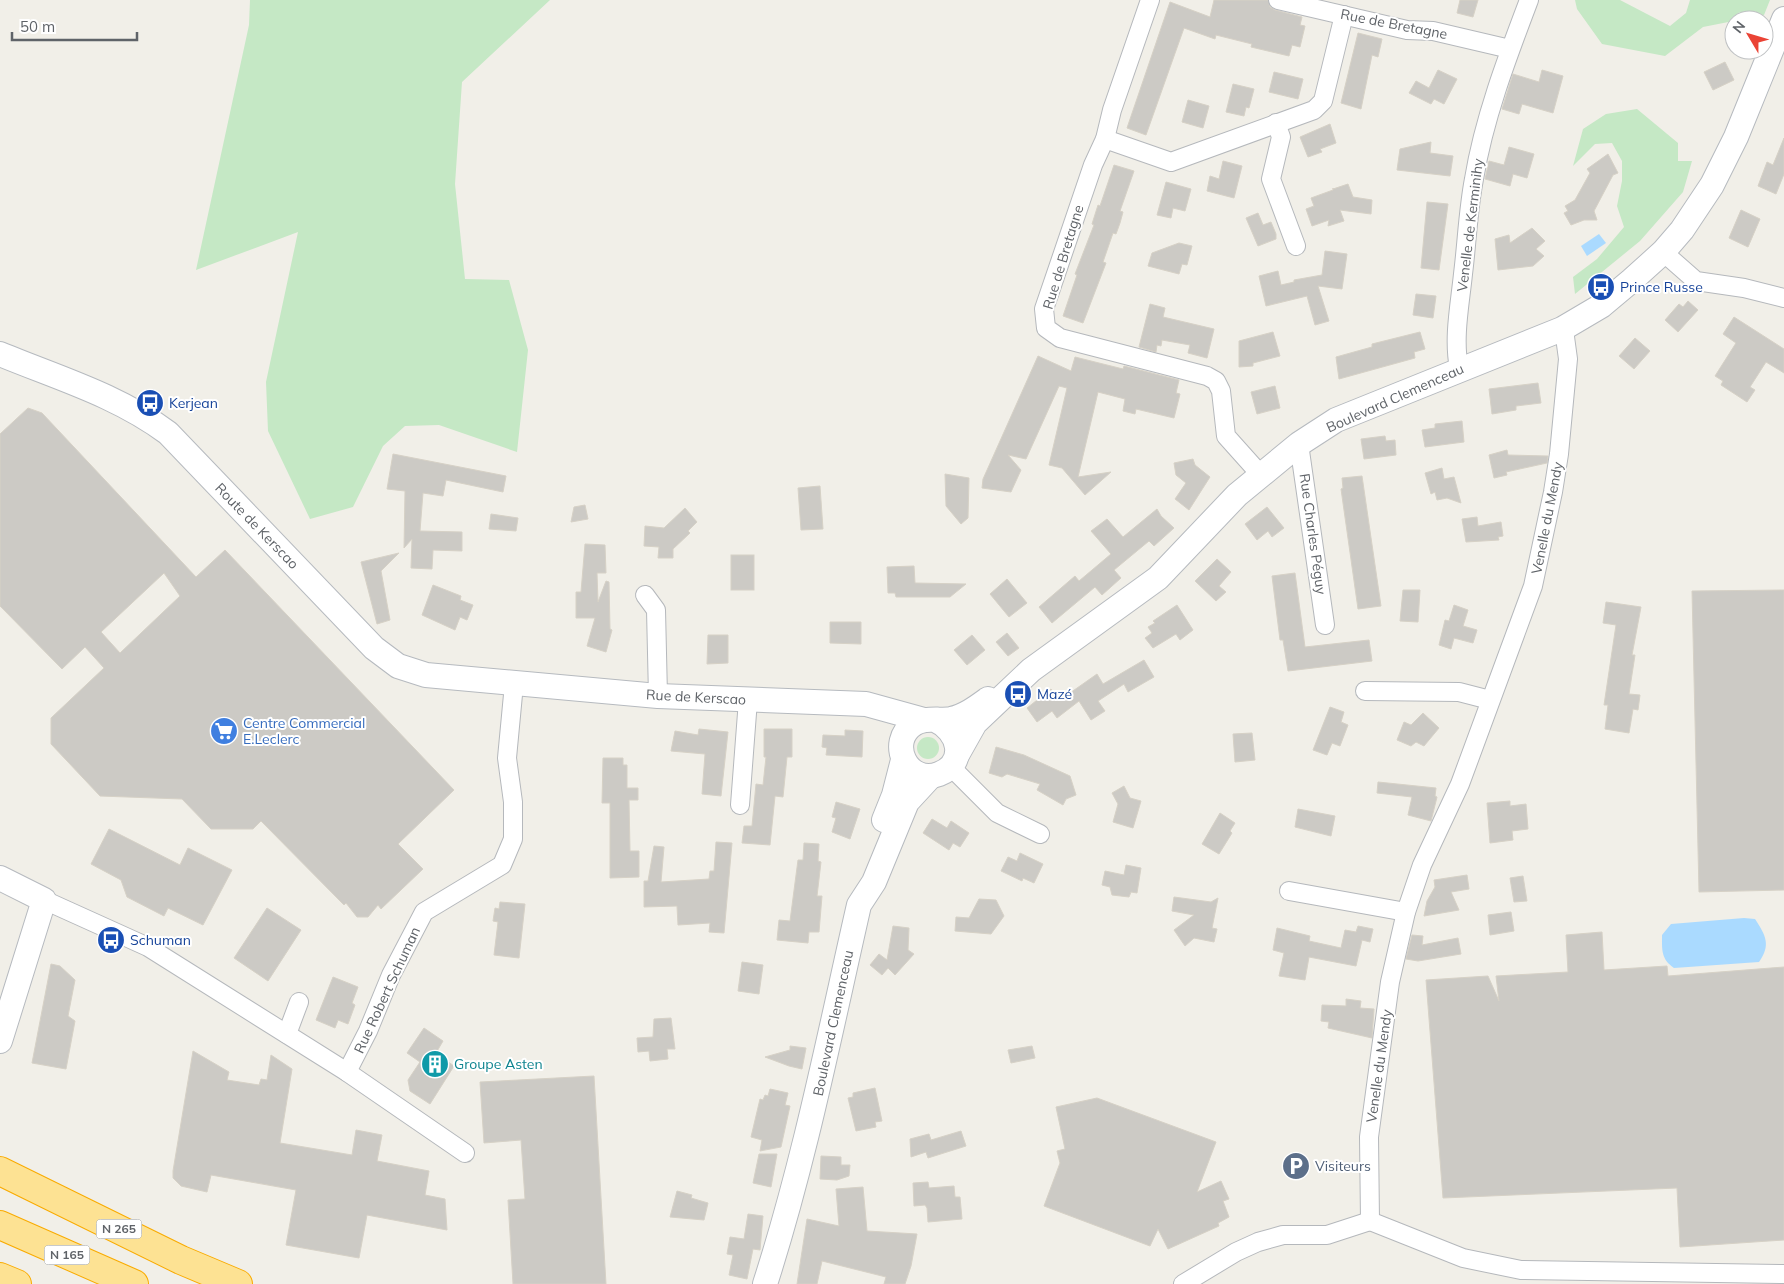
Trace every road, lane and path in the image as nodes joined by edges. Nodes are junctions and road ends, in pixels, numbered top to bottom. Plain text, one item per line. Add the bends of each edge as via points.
1 (1150, 0) edge
2 (1278, 0) edge
3 (1529, 0) edge
4 (1350, 16) junction
5 (1784, 19) edge
6 (1510, 49) junction
7 (1276, 124) junction
8 (1105, 139) junction
9 (1296, 246) dead end
10 (1664, 252) junction
11 (1784, 298) edge
12 (1562, 329) junction
13 (0, 354) edge
14 (1459, 368) junction
15 (1299, 444) junction
16 (1260, 474) junction
17 (645, 595) dead end
18 (1325, 625) dead end
19 (1031, 670) junction
20 (514, 684) junction
21 (1365, 691) dead end
22 (658, 696) junction
23 (748, 700) junction
24 (1490, 700) junction
25 (879, 709) junction
26 (929, 720) junction
27 (902, 753) junction
28 (946, 766) junction
29 (740, 805) dead end
30 (1040, 834) dead end
31 (0, 878) edge
32 (1288, 891) dead end
33 (44, 900) junction
34 (859, 905) junction
35 (1406, 912) junction
36 (299, 1002) dead end
37 (287, 1034) junction
38 (0, 1041) edge
39 (347, 1072) junction
40 (465, 1154) dead end
41 (0, 1171) edge
42 (1370, 1221) junction
43 (0, 1225) edge
44 (0, 1244) edge
45 (1784, 1274) edge
46 (0, 1277) edge
47 (17, 1284) edge
48 (106, 1284) edge
49 (134, 1284) edge
50 (238, 1284) edge
51 (765, 1284) edge
52 (1183, 1284) edge

1 - 8 street, Rue de Bretagne
2 - 4 street, Rue de Bretagne
3 - 6 street, Venelle de Kerminihy
4 - 6 street, Rue de Bretagne
4 - 7 street via 1320,106
5 - 10 street, Boulevard Clemenceau via 1736,137 1712,185
6 - 14 street, Venelle de Kerminihy via 1474,179 1458,317
7 - 8 street via 1171,162
7 - 9 street via 1282,137 1271,179
8 - 16 street, Rue de Bretagne via 1092,165 1044,309 1046,328 1060,338 1216,381 1221,391 1226,436
10 - 11 street via 1696,281
10 - 12 street, Boulevard Clemenceau via 1601,306
12 - 14 street, Boulevard Clemenceau
12 - 24 street, Venelle du Mendy via 1568,359 1553,492 1533,586
13 - 20 street, Route de Kerscao via 112,398 168,433 374,648 398,666 426,675
14 - 15 street, Boulevard Clemenceau via 1336,420
15 - 16 street, Boulevard Clemenceau
15 - 18 street, Rue Charles Péguy
16 - 19 street, Boulevard Clemenceau via 1158,578
17 - 22 street via 656,610
19 - 26 street via 966,714
19 - 28 street, Boulevard Clemenceau via 975,723
20 - 22 street, Rue de Kerscao
20 - 39 street, Rue Robert Schuman via 507,758 514,839 502,865 424,912
21 - 24 street via 1459,692
22 - 23 street, Rue de Kerscao
23 - 25 street, Rue de Kerscao via 866,704
23 - 29 street
24 - 35 street, Venelle du Mendy via 1460,784 1422,865
25 - 26 street, Rue de Kerscao
25 - 27 street via 892,728
26 - 27 street via 908,729
26 - 28 street via 944,723 955,737
27 - 28 street via 914,772
27 - 34 street via 894,795 864,868
28 - 30 street via 997,813
28 - 34 street, Boulevard Clemenceau via 907,802 874,882
31 - 33 street
32 - 35 street
33 - 37 street via 148,947
33 - 38 street
34 - 51 street, Boulevard Clemenceau via 819,1090
35 - 42 street, Venelle du Mendy via 1390,982 1369,1137
36 - 37 street
37 - 39 street
39 - 40 street
41 - 50 highway, N 265 via 181,1260
42 - 45 street via 1463,1258 1521,1270
42 - 52 street via 1327,1235 1283,1235 1258,1242
43 - 49 highway, N 165
44 - 48 highway, N 165
46 - 47 highway

